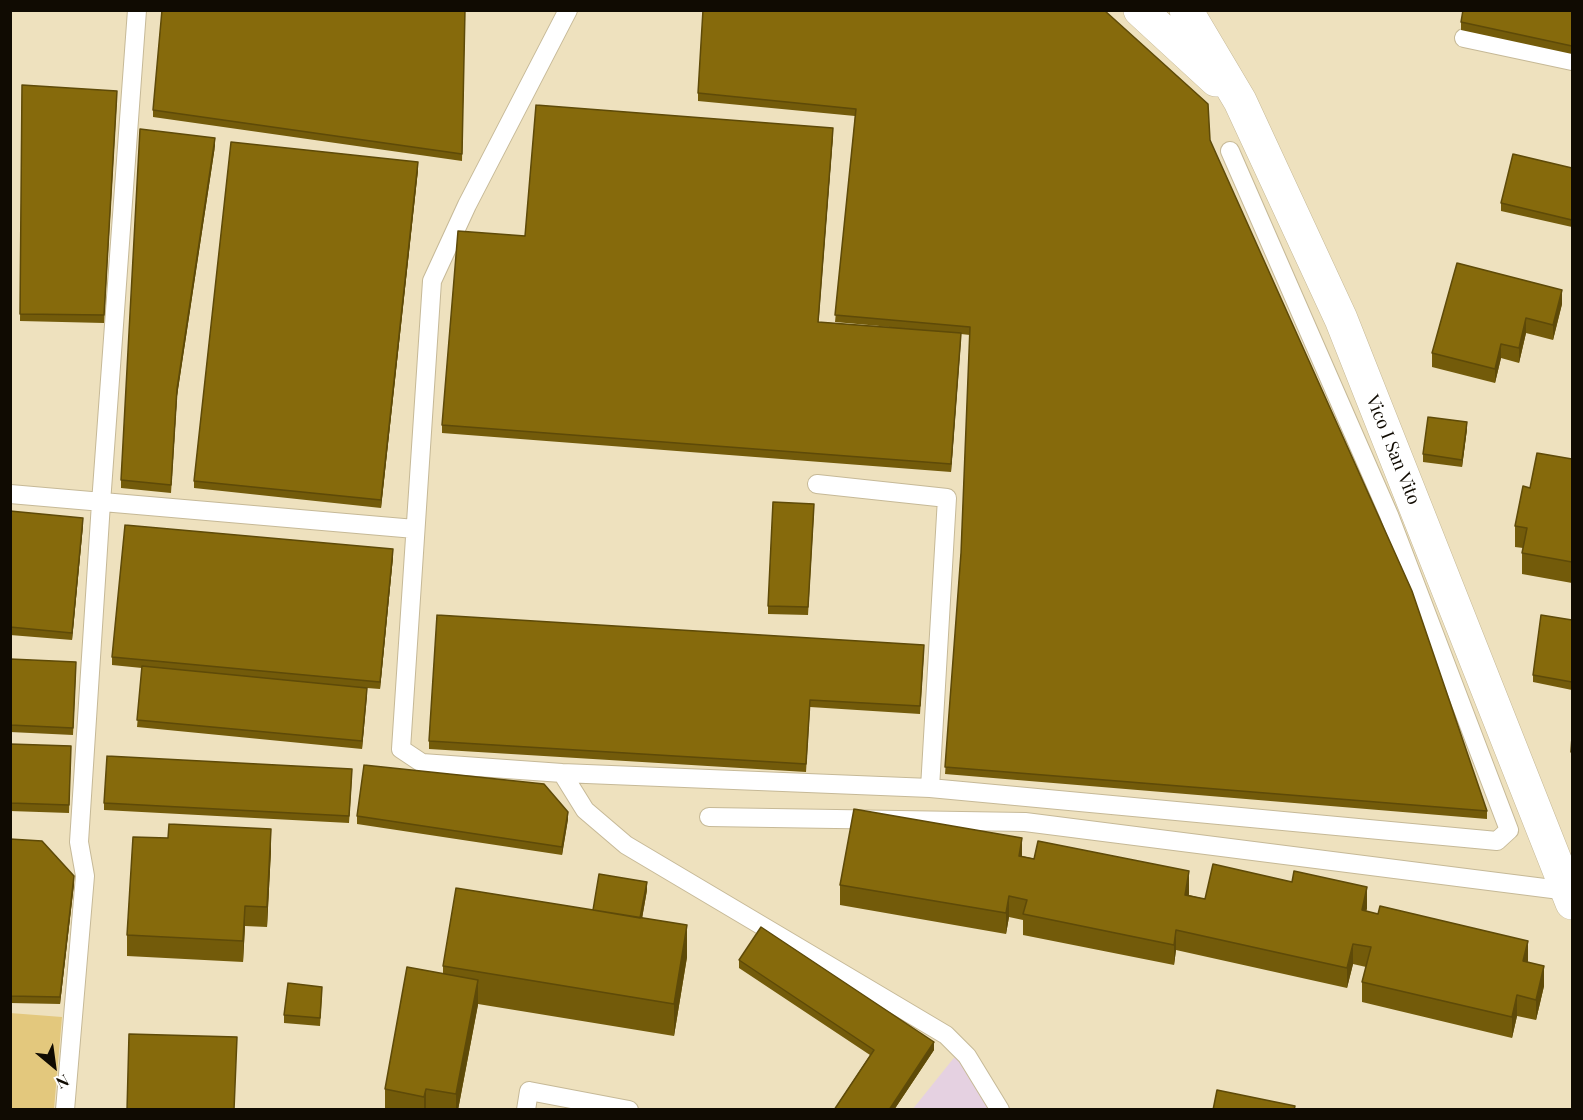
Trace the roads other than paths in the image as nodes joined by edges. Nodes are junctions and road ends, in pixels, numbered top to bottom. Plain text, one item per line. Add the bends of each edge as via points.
1 (137, 10) edge
2 (568, 10) edge
3 (1140, 10) edge
4 (1186, 10) edge
5 (1464, 38) dead end
6 (1572, 61) edge
7 (1240, 101) junction
8 (1230, 151) dead end
9 (817, 484) dead end
10 (10, 494) edge
11 (101, 503) junction
12 (415, 529) junction
13 (562, 773) junction
14 (930, 788) junction
15 (709, 817) dead end
16 (1570, 897) edge
17 (66, 1110) edge
18 (526, 1110) edge
19 (629, 1110) edge
20 (1000, 1110) edge

1 - 11 lane
2 - 12 lane via 432,281
3 - 7 street
4 - 7 street, Vico I San Vito
5 - 6 lane
7 - 16 street, Vico I San Vito via 1341,319
8 - 14 lane via 1389,514 1509,830 1497,842
9 - 14 lane via 947,498
10 - 11 lane
11 - 12 lane
11 - 17 lane via 79,842 85,876
12 - 13 lane via 401,749 422,763
13 - 14 lane
13 - 20 lane via 585,810 626,845 946,1035 967,1056
15 - 16 lane via 1025,822
18 - 19 lane via 529,1091

